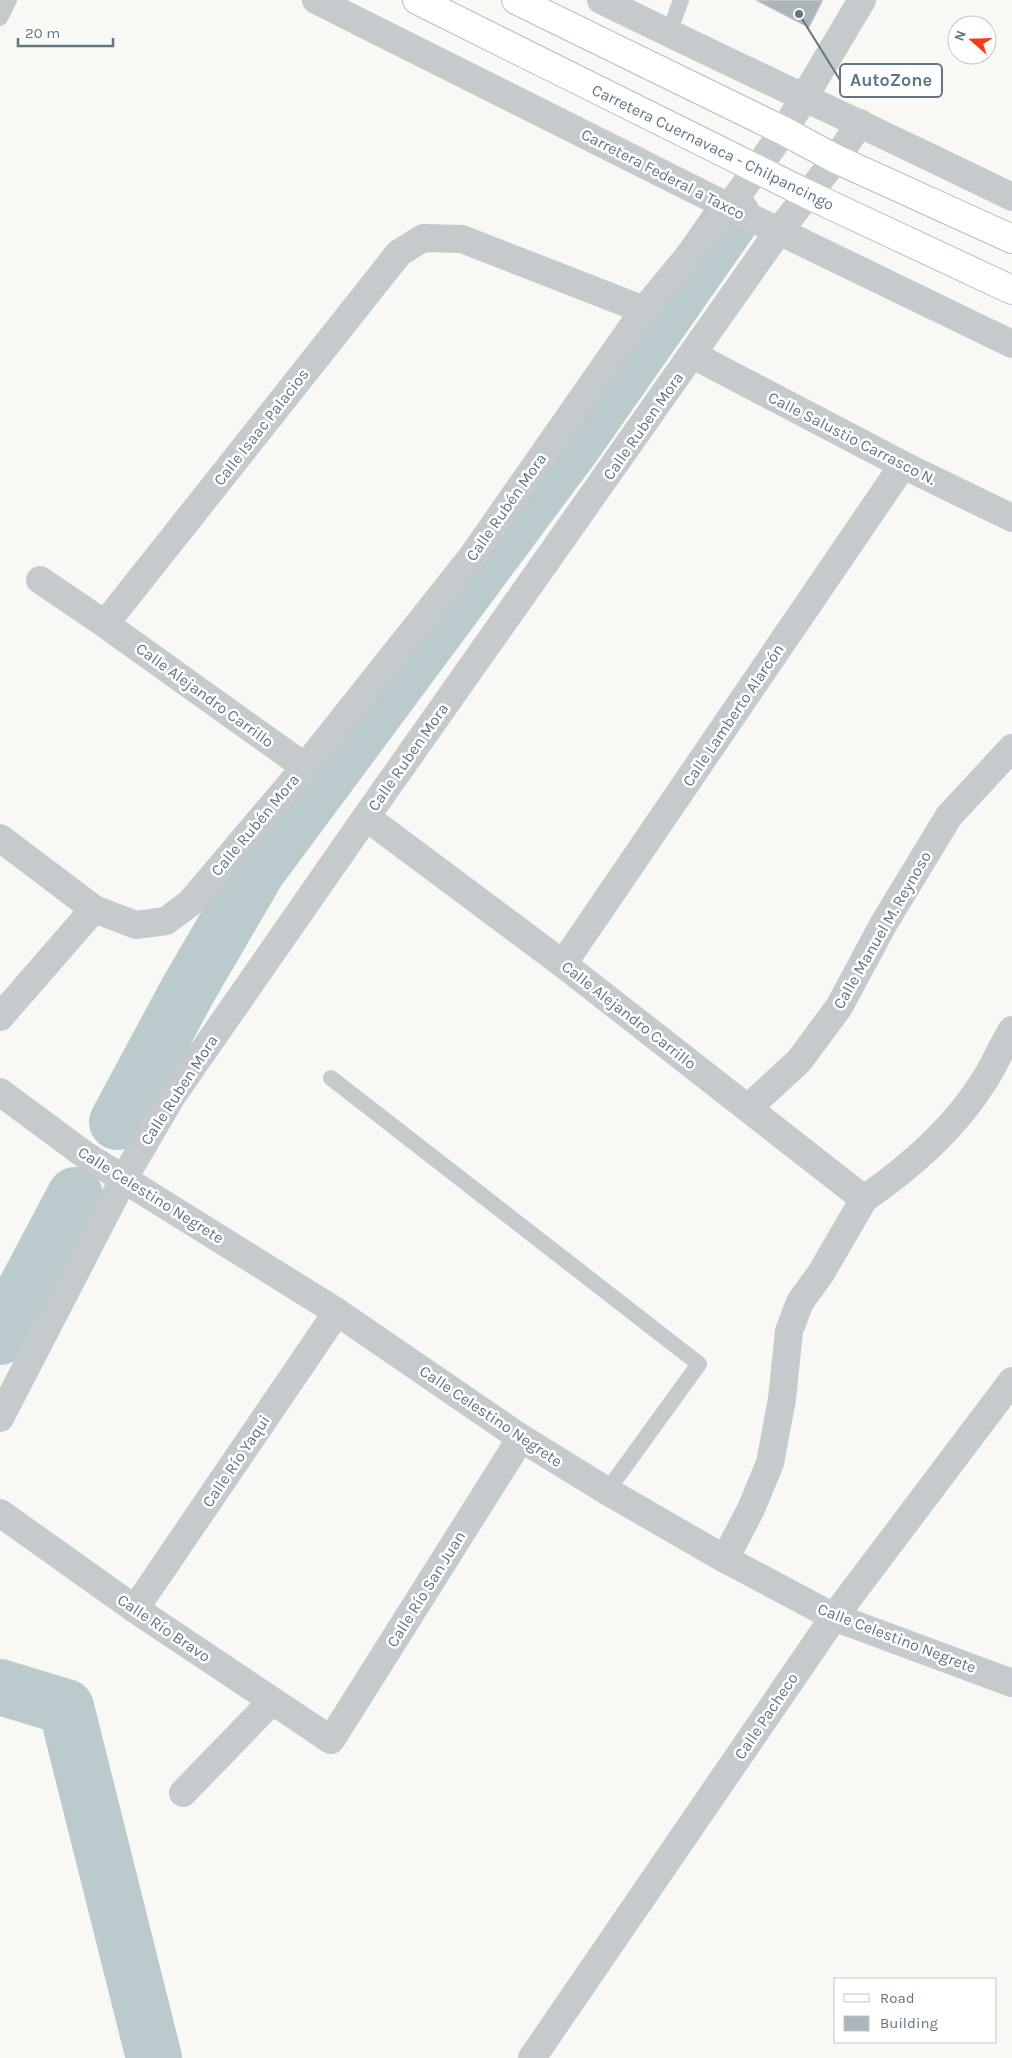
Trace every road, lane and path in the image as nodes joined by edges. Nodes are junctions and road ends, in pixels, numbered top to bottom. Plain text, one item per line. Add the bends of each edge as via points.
1 (9, 0) edge
2 (316, 0) edge
3 (417, 0) edge
4 (516, 0) edge
5 (601, 0) edge
6 (681, 0) edge
7 (862, 0) edge
8 (0, 18) edge
9 (669, 34) junction
10 (804, 99) junction
11 (860, 123) junction
12 (784, 131) junction
13 (836, 159) junction
14 (758, 169) junction
15 (807, 194) junction
16 (1012, 197) edge
17 (729, 207) junction
18 (778, 232) junction
19 (1012, 239) edge
20 (1012, 290) edge
21 (644, 310) junction
22 (1012, 344) edge
23 (693, 356) junction
24 (903, 465) junction
25 (1012, 518) edge
26 (40, 580) dead end
27 (105, 624) junction
28 (1012, 748) edge
29 (304, 767) junction
30 (366, 817) junction
31 (0, 838) edge
32 (94, 909) junction
33 (562, 964) junction
34 (0, 1017) edge
35 (1012, 1030) edge
36 (331, 1078) dead end
37 (0, 1092) edge
38 (748, 1108) junction
39 (124, 1178) junction
40 (864, 1199) junction
41 (337, 1312) junction
42 (1012, 1381) edge
43 (0, 1418) edge
44 (521, 1438) junction
45 (607, 1491) junction
46 (0, 1513) edge
47 (724, 1559) junction
48 (135, 1609) junction
49 (834, 1617) junction
50 (1012, 1683) edge
51 (272, 1701) junction
52 (331, 1740) joint
53 (183, 1793) dead end
54 (532, 2058) edge

1 - 8 lane
2 - 17 street, Carretera Federal a Taxco
3 - 14 main road, Carretera Cuernavaca - Chilpancingo
4 - 12 main road
5 - 9 street
6 - 9 lane
7 - 10 street, Calle Rubén Mora
9 - 10 street
10 - 11 street
10 - 12 street, Calle Rubén Mora
11 - 13 street, Calle Ruben Mora
11 - 16 street
12 - 13 main road
12 - 14 street, Calle Rubén Mora
13 - 15 street, Calle Ruben Mora
13 - 19 main road
14 - 15 main road, Carretera Cuernavaca - Chilpancingo
14 - 17 street, Calle Rubén Mora
15 - 18 street, Calle Ruben Mora
15 - 20 main road, Carretera Cuernavaca - Chilpancingo
17 - 18 street, Carretera Federal a Taxco
17 - 21 street, Calle Rubén Mora
18 - 22 street, Carretera Federal a Taxco
18 - 23 street, Calle Ruben Mora
21 - 27 street, Calle Isaac Palacios via 462,239 422,238 399,253
21 - 29 street, Calle Rubén Mora via 471,558
23 - 24 street, Calle Salustio Carrasco N.
23 - 30 street, Calle Ruben Mora
24 - 25 street, Calle Salustio Carrasco N.
24 - 33 street, Calle Lamberto Alarcón
26 - 27 street, Calle Alejandro Carrillo
27 - 29 street, Calle Alejandro Carrillo
28 - 38 street, Calle Manuel M. Reynoso via 949,816 884,923 839,1007 799,1061
29 - 32 street, Calle Rubén Mora via 190,903 166,921 136,925
30 - 33 street, Calle Alejandro Carrillo
30 - 39 street, Calle Ruben Mora via 172,1096
31 - 32 street, Calle Rubén Mora
32 - 34 street
33 - 38 street, Calle Alejandro Carrillo
35 - 40 street via 982,1084 957,1116 923,1154
36 - 45 lane via 699,1364
37 - 39 street, Calle Celestino Negrete via 85,1155
38 - 40 street, Calle Alejandro Carrillo
39 - 41 street, Calle Celestino Negrete
39 - 43 street, Calle Ruben Mora
40 - 47 street via 798,1309 789,1331 782,1399 770,1464
41 - 44 street, Calle Celestino Negrete
41 - 48 street, Calle Río Yaqui
42 - 49 street, Calle Pacheco
44 - 45 street, Calle Celestino Negrete
44 - 52 street, Calle Río San Juan
45 - 47 street, Calle Celestino Negrete
46 - 48 street, Calle Río Bravo
47 - 49 street, Calle Celestino Negrete
48 - 51 street, Calle Río Bravo
49 - 50 street, Calle Celestino Negrete
49 - 54 street, Calle Pacheco
51 - 52 street, Calle Río Bravo
51 - 53 street

